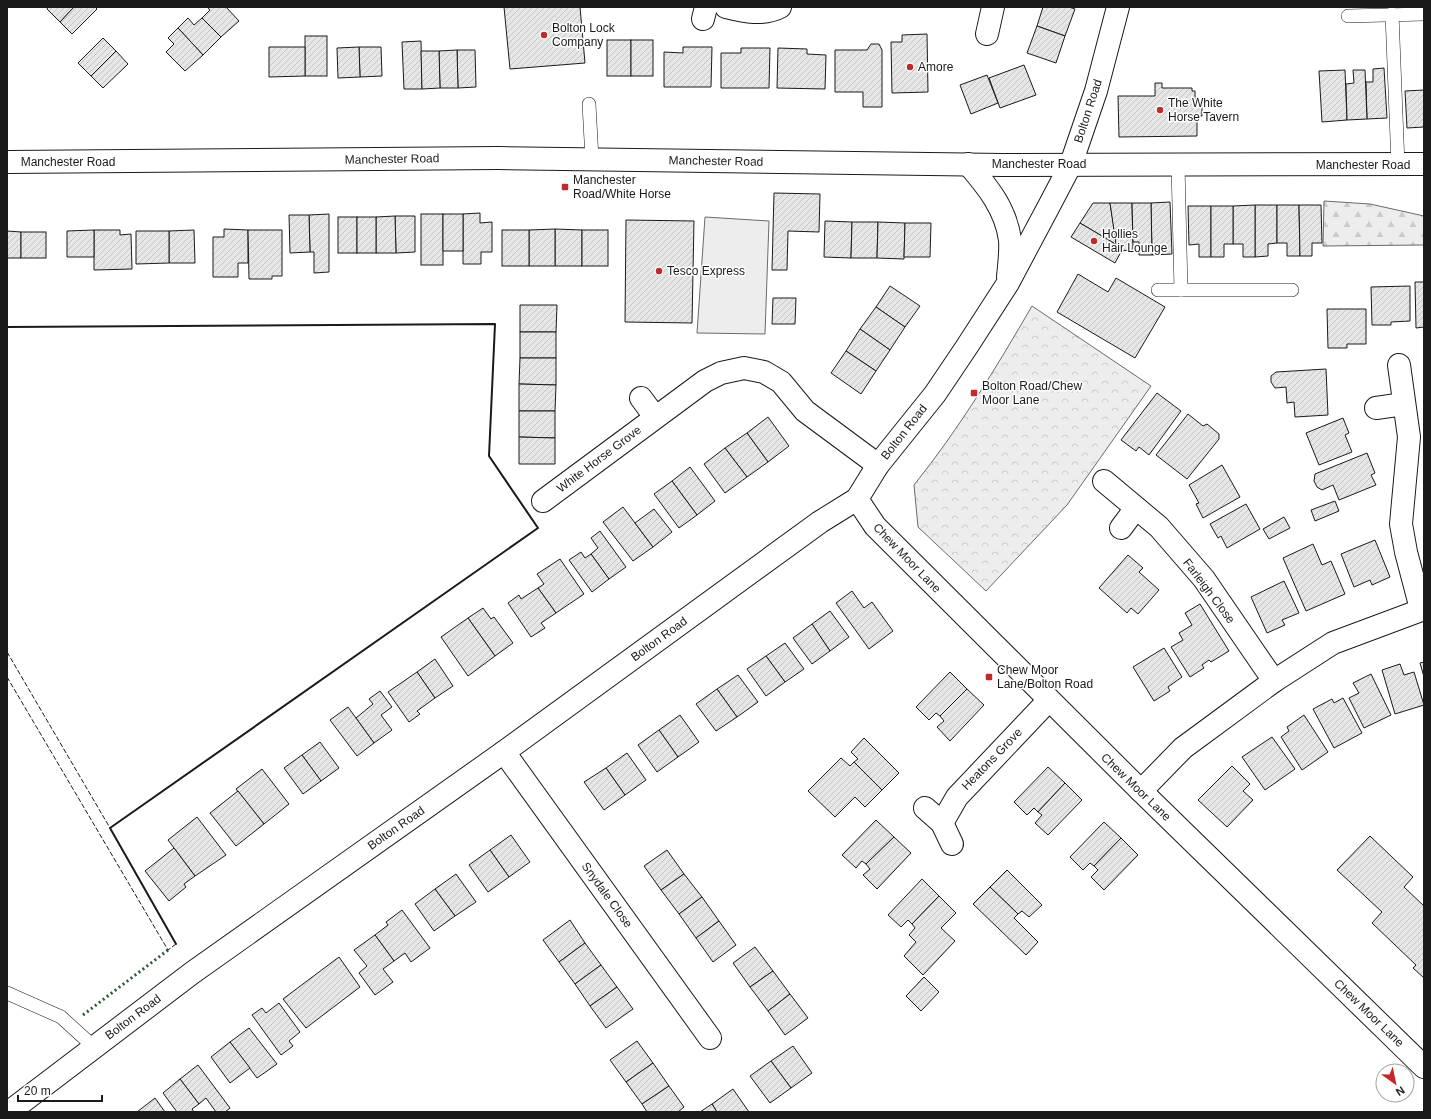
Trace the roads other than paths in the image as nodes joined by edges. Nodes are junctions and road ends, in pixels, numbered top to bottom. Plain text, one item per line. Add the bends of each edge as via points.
1 (726, 7) edge
2 (780, 7) edge
3 (993, 7) edge
4 (1118, 7) edge
5 (1392, 14) junction
6 (1424, 14) edge
7 (1348, 16) dead end
8 (987, 34) dead end
9 (589, 104) dead end
10 (592, 159) junction
11 (7, 162) edge
12 (968, 164) junction
13 (1070, 164) junction
14 (1398, 164) junction
15 (1424, 164) edge
16 (1178, 165) junction
17 (1008, 283) junction
18 (1158, 290) dead end
19 (1181, 290) junction
20 (1292, 290) dead end
21 (1399, 365) dead end
22 (641, 398) dead end
23 (1404, 404) junction
24 (1376, 408) dead end
25 (656, 417) junction
26 (878, 465) junction
27 (1104, 481) dead end
28 (857, 499) junction
29 (543, 501) dead end
30 (1136, 508) junction
31 (1121, 528) dead end
32 (1423, 609) edge
33 (1274, 681) junction
34 (1049, 700) junction
35 (504, 752) junction
36 (1141, 791) junction
37 (924, 808) dead end
38 (942, 823) junction
39 (952, 844) dead end
40 (7, 993) edge
41 (710, 1038) dead end
42 (94, 1047) junction
43 (1424, 1067) edge
44 (9, 1112) edge

1 - 2 street via 747,11 772,11
3 - 8 street
4 - 13 street, Bolton Road via 1096,90
5 - 6 lane
5 - 7 lane
5 - 14 lane
9 - 10 lane
10 - 11 street, Manchester Road
10 - 12 street, Manchester Road
12 - 13 street, Manchester Road
12 - 17 street via 996,199 1005,222 1010,240
13 - 16 street, Manchester Road
13 - 17 street, Bolton Road
14 - 15 street, Manchester Road
14 - 16 street, Manchester Road
16 - 19 lane
17 - 26 street, Bolton Road via 935,394
18 - 19 lane
19 - 20 lane
21 - 23 street
22 - 25 street
23 - 24 street
23 - 32 street via 1409,437 1401,524 1406,552
25 - 26 street, White Horse Grove via 705,380 721,373 744,368 764,372 781,382 805,411
25 - 29 street, White Horse Grove
26 - 28 street, Bolton Road
27 - 30 street, Farleigh Close
28 - 34 street, Chew Moor Lane via 875,526
28 - 35 street, Bolton Road via 820,522
30 - 31 street
30 - 33 street, Farleigh Close via 1159,527 1204,579
32 - 33 street via 1333,643
33 - 36 street via 1184,748
34 - 36 street, Chew Moor Lane
34 - 38 street, Heatons Grove via 957,797
35 - 41 street, Snydale Close
35 - 42 street, Bolton Road via 192,973
36 - 43 street, Chew Moor Lane
37 - 38 street
38 - 39 street
40 - 42 lane via 61,1018
42 - 44 street, Bolton Road

